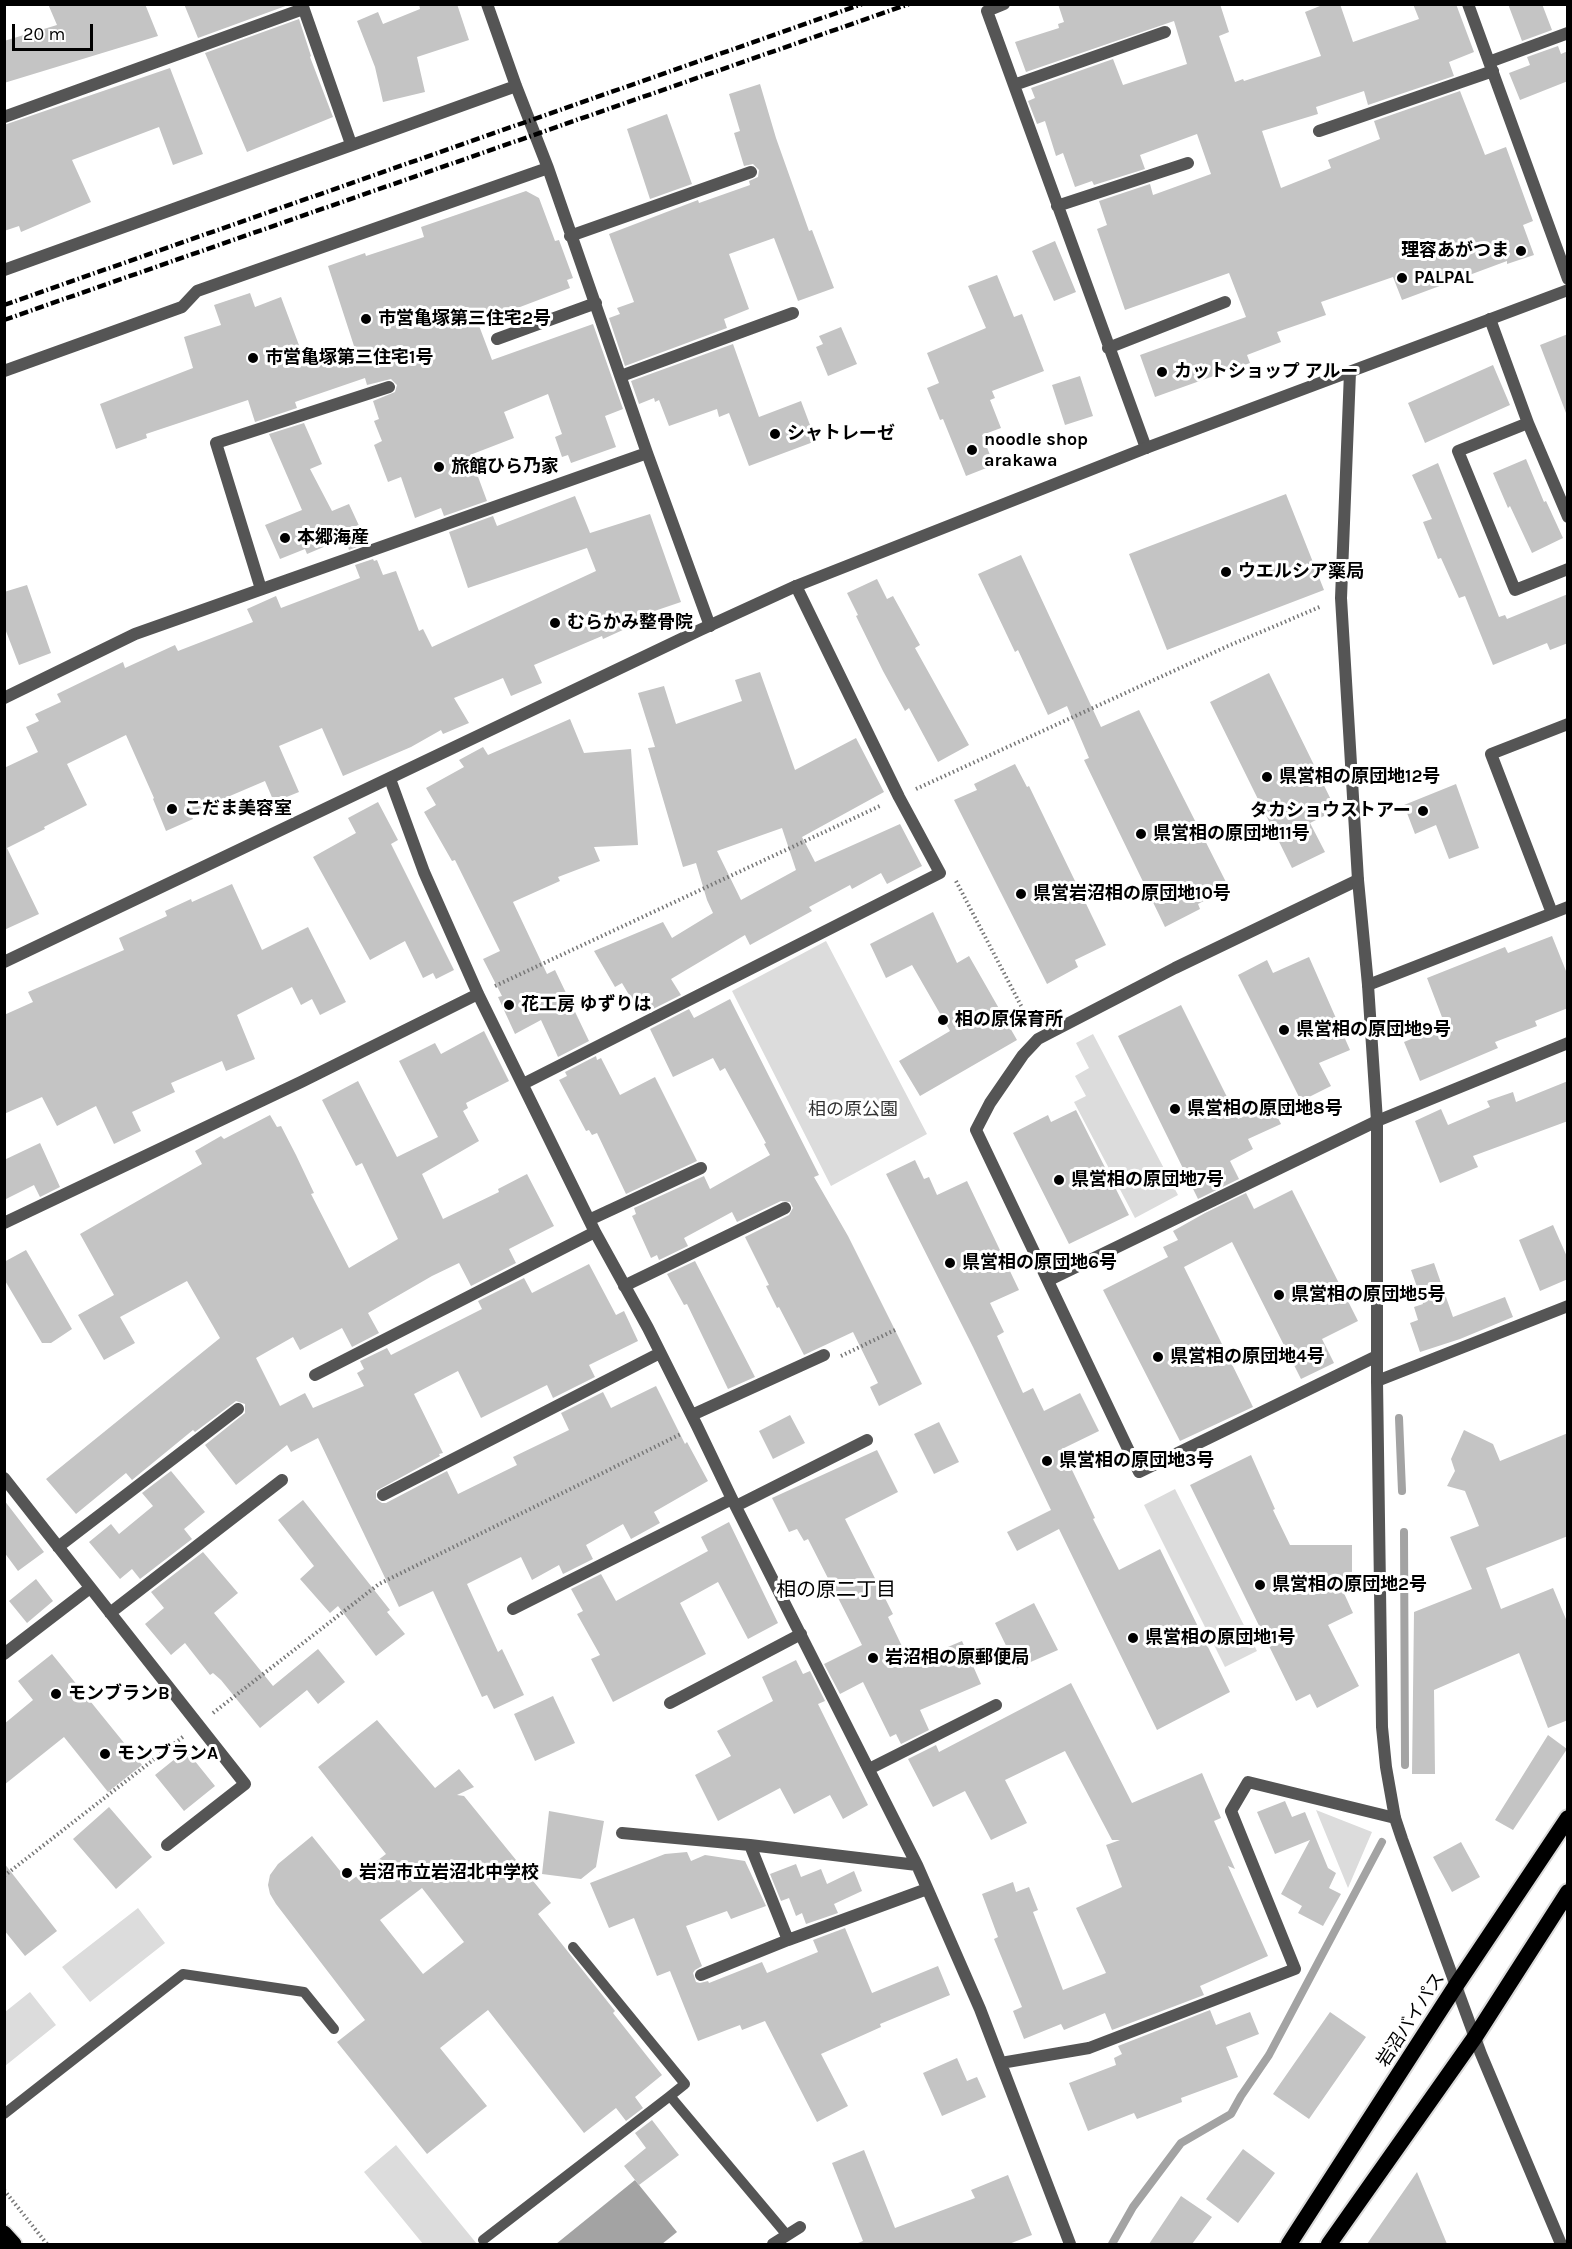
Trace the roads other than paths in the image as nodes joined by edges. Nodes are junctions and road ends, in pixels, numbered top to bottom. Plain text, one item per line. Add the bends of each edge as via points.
1 (487, 4) edge
2 (1004, 4) edge
3 (1468, 4) edge
4 (302, 7) edge
5 (1165, 32) dead end
6 (1568, 33) edge
7 (1491, 67) junction
8 (1014, 85) junction
9 (516, 86) junction
10 (4, 117) edge
11 (1319, 131) dead end
12 (351, 144) junction
13 (1188, 163) dead end
14 (548, 168) junction
15 (751, 172) dead end
16 (1057, 206) junction
17 (570, 236) junction
18 (4, 270) edge
19 (1568, 279) edge
20 (1568, 290) edge
21 (1225, 302) dead end
22 (596, 303) junction
23 (793, 313) dead end
24 (1490, 319) junction
25 (497, 339) dead end
26 (1108, 348) junction
27 (4, 371) edge
28 (1350, 372) junction
29 (621, 376) junction
30 (388, 387) dead end
31 (1528, 423) junction
32 (1146, 448) junction
33 (647, 453) junction
34 (1568, 517) edge
35 (1568, 569) edge
36 (796, 586) junction
37 (261, 589) junction
38 (710, 626) junction
39 (4, 698) edge
40 (1568, 724) edge
41 (390, 779) junction
42 (1358, 880) junction
43 (1568, 907) edge
44 (1552, 913) junction
45 (4, 962) edge
46 (1368, 985) junction
47 (478, 994) junction
48 (1568, 1043) edge
49 (523, 1084) junction
50 (1377, 1121) junction
51 (701, 1168) dead end
52 (784, 1208) dead end
53 (589, 1220) junction
54 (4, 1223) edge
55 (595, 1232) junction
56 (1048, 1280) junction
57 (624, 1286) junction
58 (1568, 1306) edge
59 (660, 1353) junction
60 (824, 1355) dead end
61 (1377, 1356) junction
62 (315, 1374) dead end
63 (1377, 1381) junction
64 (238, 1409) dead end
65 (695, 1420) junction
66 (867, 1440) dead end
67 (4, 1478) edge
68 (282, 1480) dead end
69 (9, 1493) edge
70 (383, 1495) dead end
71 (734, 1503) junction
72 (58, 1547) junction
73 (90, 1588) junction
74 (513, 1609) dead end
75 (110, 1613) junction
76 (801, 1634) junction
77 (4, 1654) edge
78 (670, 1703) dead end
79 (996, 1705) dead end
80 (869, 1769) junction
81 (1395, 1818) junction
82 (1568, 1818) edge
83 (622, 1833) dead end
84 (167, 1845) dead end
85 (750, 1845) junction
86 (916, 1865) junction
87 (927, 1889) junction
88 (1568, 1892) edge
89 (788, 1940) junction
90 (573, 1947) dead end
91 (701, 1975) dead end
92 (1457, 1984) junction
93 (334, 2029) dead end
94 (1475, 2037) junction
95 (1000, 2063) junction
96 (670, 2096) junction
97 (4, 2114) edge
98 (800, 2227) dead end
99 (4, 2233) edge
100 (786, 2234) junction
101 (483, 2240) dead end
102 (14, 2244) edge
103 (773, 2244) edge
104 (1070, 2244) edge
105 (1289, 2244) edge
106 (1329, 2244) edge
107 (1561, 2244) edge

1 - 9 street
2 - 8 street via 987,11
3 - 7 street
4 - 10 street
4 - 12 street
5 - 8 street
6 - 7 street
7 - 11 street
7 - 19 street
8 - 16 street
9 - 12 street
9 - 14 street
12 - 18 street
13 - 16 street
14 - 17 street
14 - 27 street via 197,291 182,307
15 - 17 street
16 - 26 street
17 - 22 street
20 - 24 street
21 - 26 street
22 - 25 street
22 - 29 street
23 - 29 street
24 - 28 street
24 - 31 street
26 - 32 street
28 - 32 street
28 - 42 street via 1341,598
29 - 33 street
30 - 37 street via 216,443
31 - 34 street
31 - 35 street via 1458,451 1515,590
32 - 36 street
33 - 37 street
33 - 38 street
36 - 38 street
36 - 49 street via 940,873
37 - 39 street via 135,634
38 - 41 street
40 - 44 street via 1491,754
41 - 45 street
41 - 47 street via 424,872
42 - 46 street
42 - 56 street via 1038,1039 1023,1055 976,1130
43 - 44 street
44 - 46 street
46 - 50 street
47 - 49 street
47 - 54 street
48 - 50 street
49 - 53 street
50 - 56 street
50 - 61 street
51 - 53 street
52 - 57 street
53 - 55 street
55 - 57 street
55 - 62 street
56 - 61 street via 1138,1472
57 - 59 street
58 - 63 street
59 - 65 street
59 - 70 street
60 - 65 street
61 - 63 street
63 - 81 street via 1382,1727
64 - 72 street
65 - 71 street
66 - 71 street
67 - 69 street
68 - 75 street
69 - 72 street
71 - 74 street
71 - 76 street
72 - 73 street
73 - 75 street
73 - 77 street
75 - 84 street via 245,1784
76 - 78 street
76 - 80 street
79 - 80 street
80 - 86 street
81 - 92 street
81 - 95 street via 1248,1782 1231,1811 1294,1969 1089,2048
82 - 92 highway, 岩沼バイパス
83 - 85 street
85 - 86 street
85 - 89 street
86 - 87 street
87 - 89 street
87 - 95 street
88 - 94 highway
89 - 91 street
90 - 96 lane via 685,2084
92 - 94 street
92 - 105 highway, 岩沼バイパス
93 - 97 lane via 304,1992 183,1974
94 - 106 highway
94 - 107 street
95 - 104 street
96 - 100 lane
96 - 101 lane
98 - 100 street
99 - 102 main road
100 - 103 street

